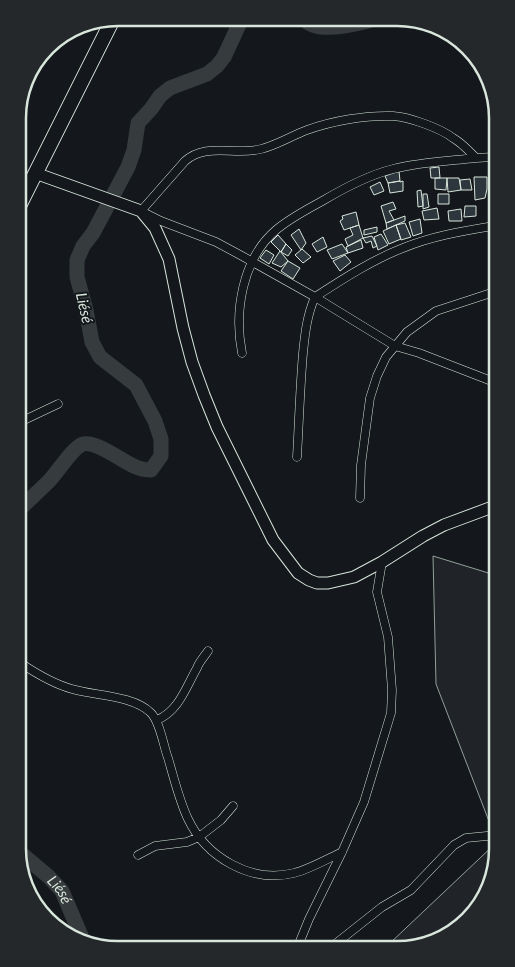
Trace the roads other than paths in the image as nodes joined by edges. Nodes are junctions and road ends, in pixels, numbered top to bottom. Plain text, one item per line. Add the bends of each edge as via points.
1 (109, 27) edge
2 (489, 156) edge
3 (476, 158) junction
4 (35, 173) junction
5 (26, 192) edge
6 (141, 211) junction
7 (489, 227) edge
8 (253, 262) junction
9 (489, 294) edge
10 (315, 297) junction
11 (395, 346) junction
12 (242, 353) dead end
13 (489, 380) edge
14 (58, 404) dead end
15 (26, 419) edge
16 (297, 457) dead end
17 (360, 498) dead end
18 (489, 508) edge
19 (382, 562) junction
20 (208, 651) dead end
21 (26, 666) edge
22 (157, 720) junction
23 (233, 806) dead end
24 (489, 836) edge
25 (200, 837) junction
26 (342, 852) junction
27 (138, 855) dead end
28 (300, 941) edge
29 (340, 941) edge

1 - 4 highway
2 - 3 street
3 - 6 street via 454,138 409,120 393,116 332,122 262,149 247,152 209,150 192,155
3 - 8 street via 421,163 367,178 302,212 276,230 259,249
4 - 5 highway
4 - 6 main road
6 - 8 street via 216,242
6 - 19 main road via 155,228 169,259 189,354 207,403 283,555 298,573 317,584 354,577
7 - 10 street via 405,247
8 - 10 street
8 - 12 street via 239,308
9 - 11 street via 436,311 407,332
10 - 11 street
10 - 16 street via 306,322
11 - 13 street
11 - 17 street via 386,357 370,398
14 - 15 street
18 - 19 main road via 444,525
19 - 26 street via 377,592 388,637 391,713 364,802
20 - 22 street via 181,699
21 - 22 street via 70,689 140,705
22 - 25 street via 187,817
23 - 25 street
24 - 29 street via 466,838 454,844 411,890 382,907
25 - 26 street via 209,848 239,869 262,875 294,873
25 - 27 street via 155,846
26 - 28 street

